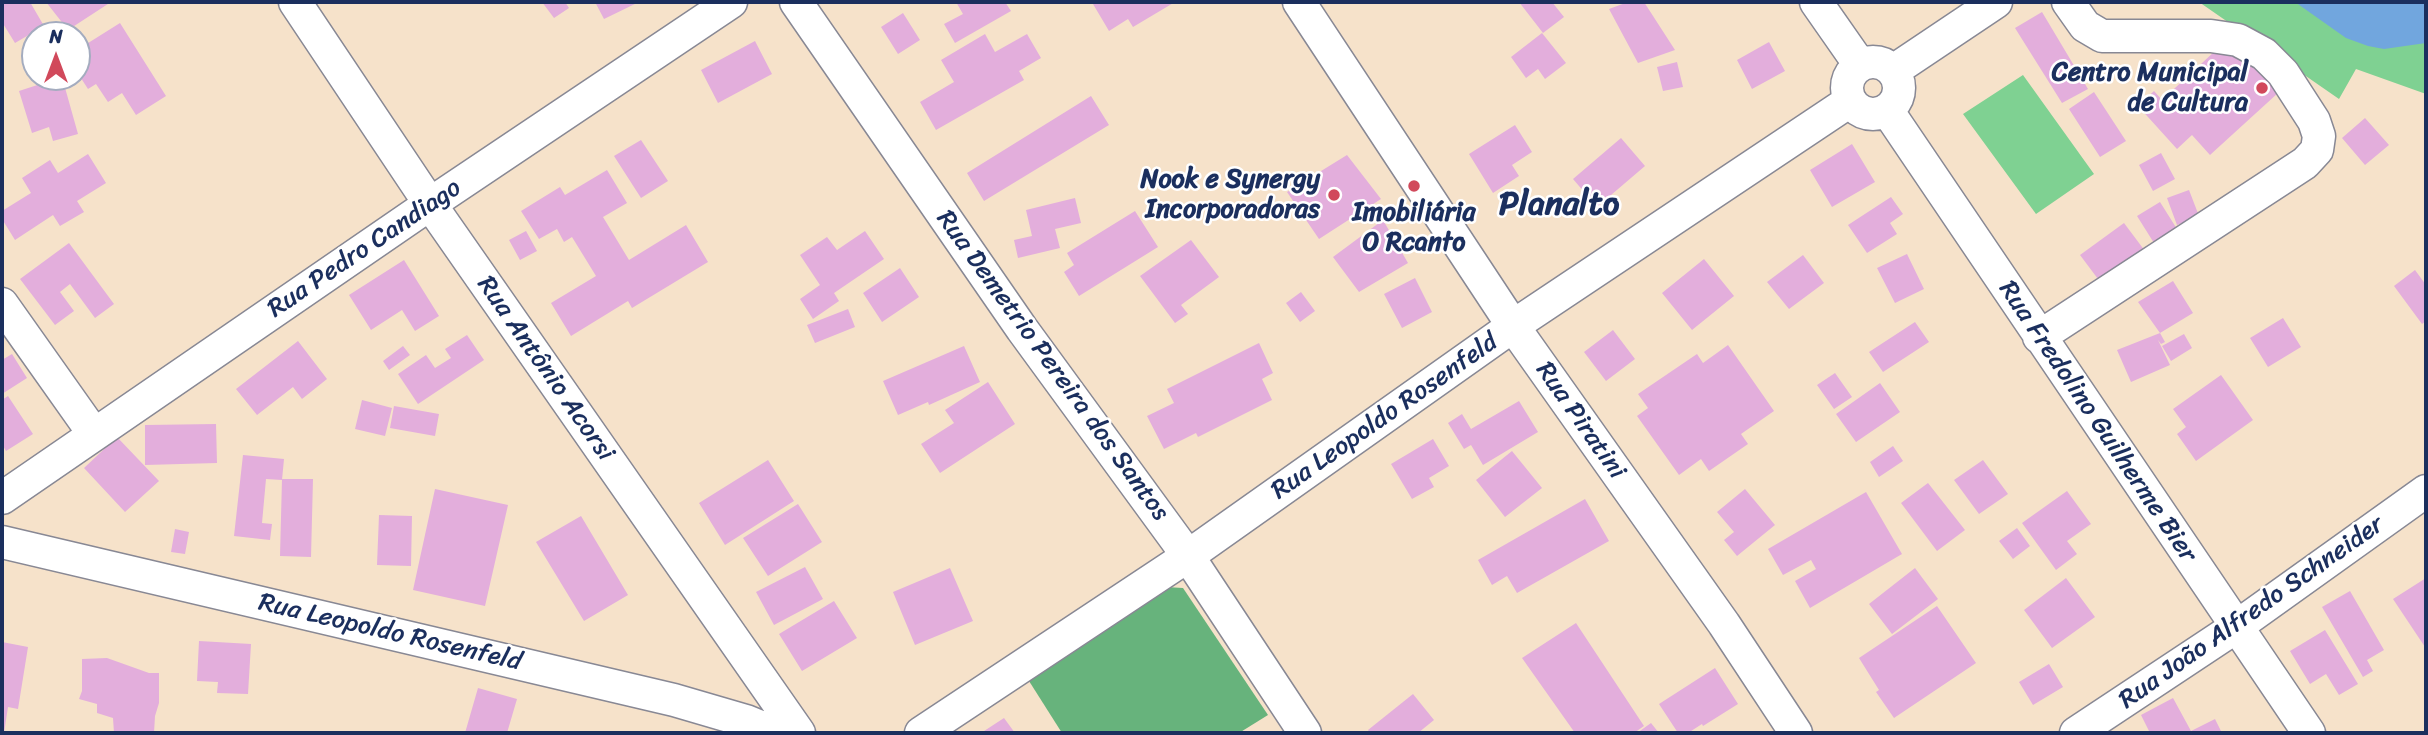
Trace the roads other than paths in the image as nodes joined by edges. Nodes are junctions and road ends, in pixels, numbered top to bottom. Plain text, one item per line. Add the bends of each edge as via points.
1 (295, 2) edge
2 (731, 2) edge
3 (796, 2) edge
4 (1299, 2) edge
5 (1816, 2) edge
6 (1996, 2) edge
7 (2068, 2) edge
8 (1860, 65) junction
9 (1893, 71) junction
10 (1850, 101) junction
11 (1886, 110) junction
12 (430, 204) junction
13 (2, 304) edge
14 (1513, 326) junction
15 (2039, 337) junction
16 (94, 434) junction
17 (2426, 491) edge
18 (2, 498) edge
19 (2, 542) edge
20 (1188, 556) junction
21 (2236, 627) junction
22 (775, 733) edge
23 (799, 733) edge
24 (921, 733) edge
25 (1305, 733) edge
26 (1796, 733) edge
27 (2076, 733) edge
28 (2309, 733) edge

1 - 12 street, Rua Antônio Acorsi
2 - 12 street, Rua Pedro Candiago
3 - 20 street, Rua Demetrio Pereira dos Santos via 1022,329
4 - 14 street, Rua Piratini
5 - 8 street
6 - 9 street
7 - 15 street via 2085,26 2102,36 2238,40 2264,54 2283,73 2319,136 2316,150 2305,163
8 - 9 street via 1878,62
8 - 10 street via 1846,85
9 - 11 street via 1899,88
10 - 11 street via 1870,114
10 - 14 street, Rua Leopoldo Rosenfeld
11 - 15 street, Rua Fredolino Guilherme Bier
12 - 16 street, Rua Pedro Candiago
12 - 23 street, Rua Antônio Acorsi
13 - 16 street
14 - 20 street, Rua Leopoldo Rosenfeld
14 - 26 street, Rua Piratini
15 - 21 street, Rua Fredolino Guilherme Bier
16 - 18 street, Rua Pedro Candiago
17 - 21 street, Rua João Alfredo Schneider
19 - 22 street, Rua Leopoldo Rosenfeld via 674,700
20 - 24 street, Rua Leopoldo Rosenfeld
20 - 25 street, Rua Demetrio Pereira dos Santos
21 - 27 street, Rua João Alfredo Schneider
21 - 28 street, Rua Fredolino Guilherme Bier

